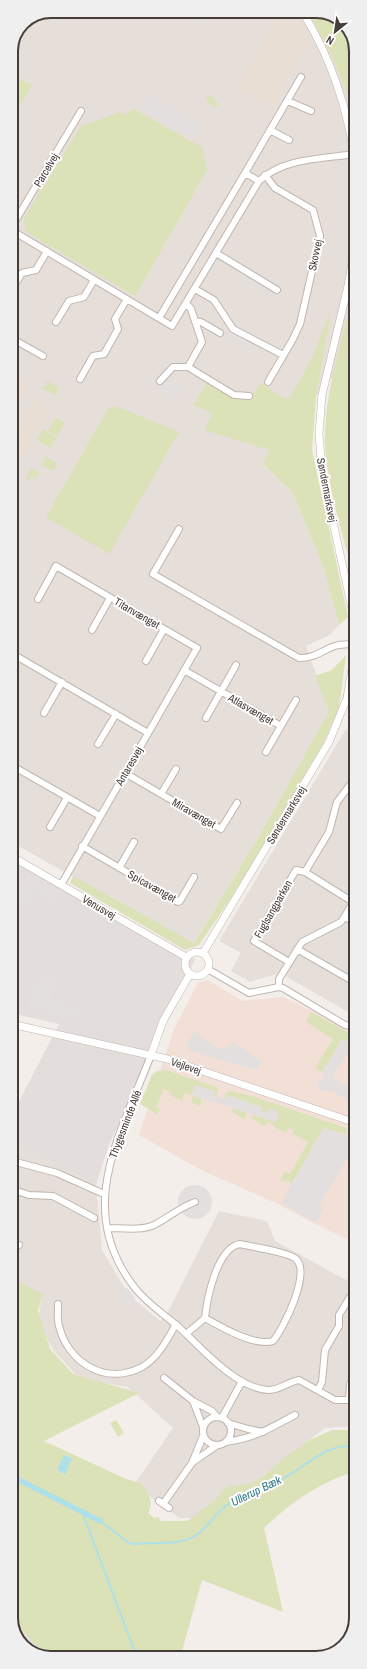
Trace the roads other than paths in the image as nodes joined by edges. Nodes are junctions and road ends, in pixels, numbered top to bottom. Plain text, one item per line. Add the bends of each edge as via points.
1 (306, 18) edge
2 (301, 77) dead end
3 (288, 100) junction
4 (81, 111) dead end
5 (311, 111) dead end
6 (349, 128) edge
7 (270, 130) junction
8 (289, 140) dead end
9 (349, 155) edge
10 (245, 173) junction
11 (265, 175) junction
12 (259, 181) junction
13 (18, 217) edge
14 (18, 233) edge
15 (47, 251) junction
16 (216, 253) junction
17 (18, 279) edge
18 (94, 280) junction
19 (349, 280) edge
20 (195, 289) junction
21 (277, 290) dead end
22 (127, 299) junction
23 (186, 303) junction
24 (159, 318) junction
25 (194, 321) junction
26 (56, 322) dead end
27 (220, 333) dead end
28 (18, 342) edge
29 (283, 355) junction
30 (43, 356) dead end
31 (188, 367) junction
32 (80, 378) dead end
33 (160, 381) dead end
34 (268, 382) dead end
35 (249, 396) dead end
36 (179, 529) dead end
37 (349, 590) edge
38 (38, 598) dead end
39 (110, 598) junction
40 (164, 629) junction
41 (92, 630) dead end
42 (349, 644) edge
43 (197, 648) joint
44 (18, 657) edge
45 (146, 661) dead end
46 (236, 665) dead end
47 (184, 670) junction
48 (62, 682) junction
49 (349, 687) edge
50 (221, 692) junction
51 (347, 698) joint
52 (296, 700) dead end
53 (44, 713) dead end
54 (116, 714) junction
55 (206, 718) dead end
56 (281, 726) junction
57 (148, 733) junction
58 (98, 744) dead end
59 (266, 752) dead end
60 (176, 769) dead end
61 (18, 771) edge
62 (125, 773) junction
63 (349, 786) edge
64 (161, 794) junction
65 (67, 798) junction
66 (237, 803) dead end
67 (100, 816) junction
68 (50, 827) dead end
69 (134, 842) dead end
70 (82, 846) junction
71 (18, 860) edge
72 (119, 868) junction
73 (305, 872) junction
74 (194, 877) dead end
75 (61, 885) junction
76 (349, 897) edge
77 (349, 910) edge
78 (345, 917) junction
79 (349, 920) edge
80 (297, 949) junction
81 (203, 953) junction
82 (186, 957) junction
83 (289, 962) junction
84 (209, 970) junction
85 (190, 974) junction
86 (349, 979) edge
87 (279, 987) junction
88 (18, 1026) edge
89 (349, 1026) edge
90 (151, 1055) junction
91 (349, 1121) edge
92 (18, 1163) edge
93 (18, 1191) edge
94 (104, 1194) junction
95 (195, 1202) dead end
96 (94, 1218) dead end
97 (107, 1228) junction
98 (349, 1299) edge
99 (58, 1304) dead end
100 (205, 1318) junction
101 (176, 1324) junction
102 (186, 1334) junction
103 (164, 1378) dead end
104 (242, 1381) junction
105 (318, 1390) junction
106 (349, 1400) edge
107 (193, 1401) junction
108 (295, 1415) dead end
109 (219, 1417) junction
110 (228, 1423) junction
111 (203, 1427) junction
112 (265, 1432) junction
113 (203, 1436) junction
114 (226, 1442) junction
115 (216, 1446) junction
116 (192, 1463) junction
117 (164, 1504) dead end

1 - 6 street via 339,90
2 - 3 street
3 - 5 street
3 - 7 street
4 - 13 street, Parcelvej
7 - 8 street
7 - 10 street
9 - 11 street via 283,165
10 - 12 street
10 - 24 street
11 - 12 street
11 - 29 street, Skovvej via 275,188 313,210 320,236 300,324
12 - 16 street
14 - 15 street
15 - 17 street via 36,270 22,273
15 - 18 street
16 - 20 street
16 - 21 street
18 - 22 street
18 - 26 street via 84,298 69,301
19 - 37 street, Søndermarksvej via 322,395 319,433 322,472
20 - 23 street
20 - 29 street via 214,300 233,329
22 - 24 street
22 - 32 street via 115,319 118,329 104,354 93,356
23 - 24 street via 172,326
23 - 25 street via 191,309
25 - 27 street via 201,322
25 - 31 street via 202,342
28 - 30 street
29 - 34 street, Skovvej
31 - 33 street via 173,367
31 - 35 street via 234,395
36 - 42 street via 153,574 299,658 316,656 333,646
38 - 39 street, Titanvænget via 56,566
39 - 40 street, Titanvænget
39 - 41 street, Titanvænget
40 - 43 street, Titanvænget
40 - 45 street, Titanvænget
43 - 47 street, Antaresvej
44 - 48 street
46 - 50 street, Atlasvænget
47 - 50 street, Atlasvænget
47 - 57 street, Antaresvej
48 - 53 street
48 - 54 street
49 - 51 street, Søndermarksvej
50 - 55 street, Atlasvænget
50 - 56 street, Atlasvænget
51 - 81 street, Søndermarksvej via 329,742
52 - 56 street, Atlasvænget
54 - 57 street
54 - 58 street
56 - 59 street, Atlasvænget
57 - 62 street, Antaresvej
60 - 64 street, Miravænget
61 - 65 street
62 - 64 street, Miravænget
62 - 67 street, Antaresvej
63 - 73 street, Fuglsangparken via 337,802 329,832
64 - 66 street, Miravænget via 221,829
65 - 67 street
65 - 68 street
67 - 70 street, Antaresvej
69 - 72 street, Spicavænget
70 - 72 street, Spicavænget
70 - 75 street, Antaresvej
71 - 75 street, Venusvej
72 - 74 street, Spicavænget via 179,902
73 - 76 street, Fuglsangparken
73 - 83 street, Fuglsangparken via 296,870 254,941
75 - 82 street, Venusvej
77 - 78 street, Fuglsangparken
78 - 79 street
78 - 80 street, Fuglsangparken via 341,922 302,942
80 - 83 street, Fuglsangparken
80 - 86 street
81 - 82 street via 194,952
81 - 84 street via 208,959
82 - 85 street via 185,964
83 - 87 street, Fuglsangparken via 279,979
84 - 85 street via 198,976
84 - 87 street via 249,993
85 - 90 street via 166,1015
87 - 89 street
88 - 90 street, Vejlevej
90 - 91 street, Vejlevej
90 - 94 street, Thygesminde Allé via 113,1151
92 - 94 street via 57,1173
93 - 96 street via 29,1195 53,1196
94 - 97 street, Thygesminde Allé
95 - 97 street via 147,1227
97 - 101 street, Thygesminde Allé via 118,1260 136,1288 147,1302
98 - 105 street via 339,1315 338,1326 325,1350 322,1382
99 - 101 street via 58,1325 66,1344 78,1360 96,1371 118,1374 142,1367 159,1352
100 - 100 street via 224,1329 260,1342 273,1341 296,1295 300,1264 295,1258 287,1255 240,1244 234,1245 228,1249 217,1270
100 - 102 street
101 - 102 street, Thygesminde Allé
102 - 104 street, Thygesminde Allé via 221,1367
103 - 107 street
104 - 105 street, Thygesminde Allé via 268,1390 299,1380
104 - 109 street
105 - 106 street, Thygesminde Allé via 335,1400
107 - 109 street
107 - 111 street
108 - 112 street
109 - 110 street
109 - 111 street via 208,1420
110 - 112 street
110 - 114 street via 231,1433
111 - 113 street
112 - 114 street via 246,1439
113 - 115 street via 208,1443
113 - 116 street
114 - 115 street
115 - 116 street
116 - 117 street

